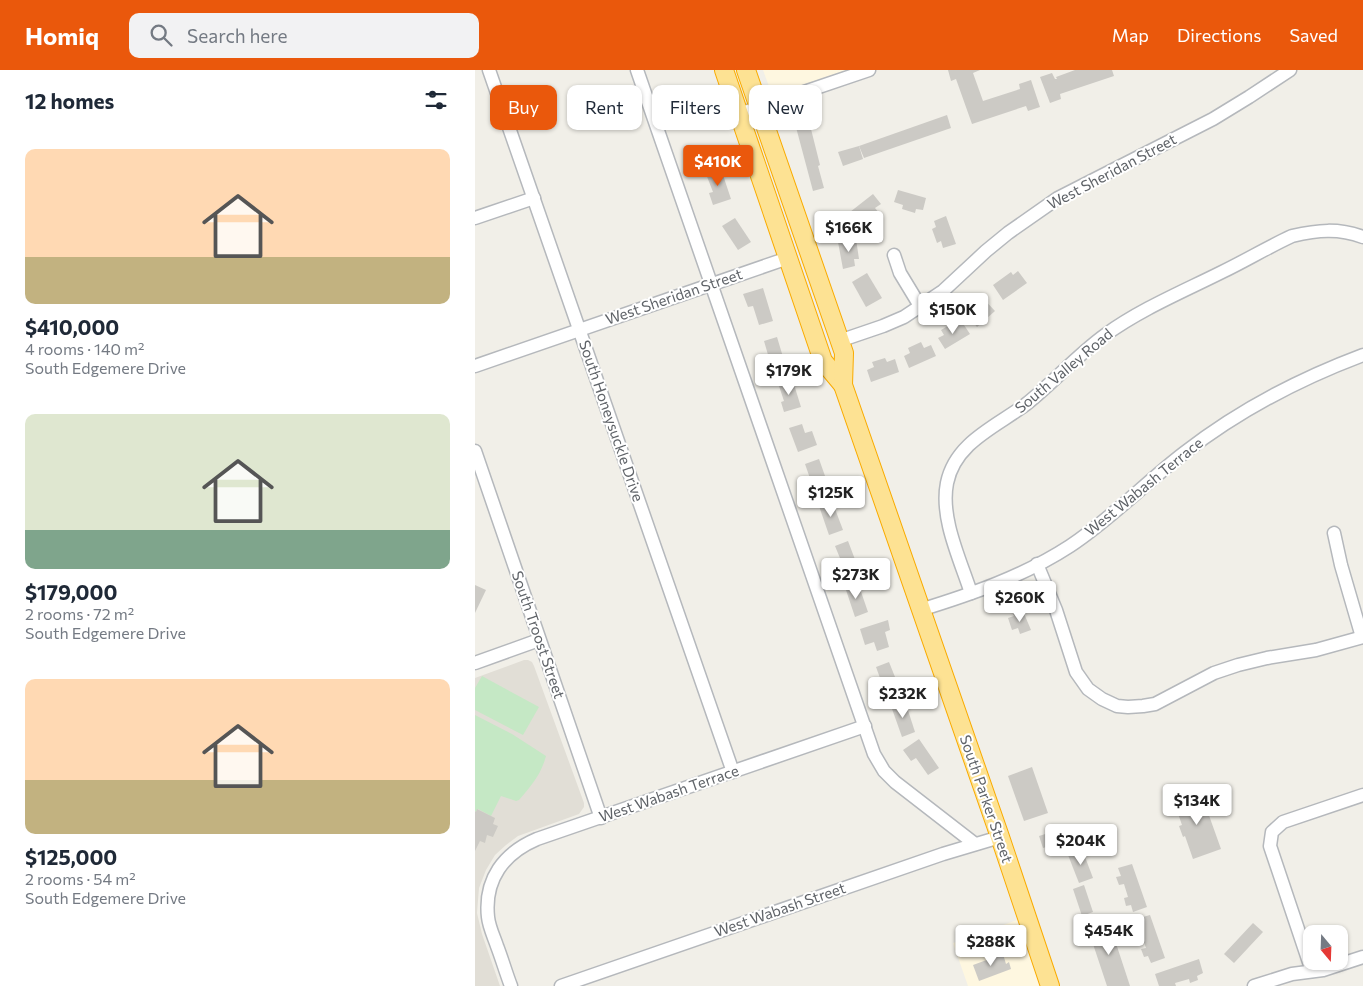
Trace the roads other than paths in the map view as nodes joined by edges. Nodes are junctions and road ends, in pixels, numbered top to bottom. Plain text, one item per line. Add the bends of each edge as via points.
1 (489, 70) edge
2 (637, 70) edge
3 (724, 70) edge
4 (746, 70) edge
5 (869, 70) edge
6 (1290, 70) edge
7 (729, 85) edge
8 (751, 85) edge
9 (822, 86) edge
10 (749, 110) edge
11 (739, 114) joint
12 (767, 130) edge
13 (534, 198) junction
14 (475, 218) edge
15 (1363, 237) edge
16 (894, 255) dead end
17 (788, 258) junction
18 (711, 284) junction
19 (921, 306) junction
20 (579, 330) junction
21 (839, 341) junction
22 (1363, 355) edge
23 (475, 366) edge
24 (843, 385) junction
25 (475, 451) edge
26 (1334, 533) dead end
27 (1037, 564) junction
28 (971, 593) junction
29 (921, 610) junction
30 (1363, 637) edge
31 (539, 640) junction
32 (475, 663) edge
33 (865, 726) junction
34 (733, 772) junction
35 (1363, 795) edge
36 (601, 818) junction
37 (1000, 836) junction
38 (975, 844) junction
39 (1363, 957) edge
40 (1312, 971) junction
41 (511, 986) edge
42 (561, 986) edge
43 (1050, 986) edge
44 (1255, 986) edge

1 - 13 street, South Honeysuckle Drive
2 - 18 street
3 - 7 highway, South Parker Street
4 - 8 highway, South Parker Street
5 - 9 street
6 - 19 street, West Sheridan Street via 1213,119 1046,206 1008,233 943,291
10 - 11 street
11 - 17 highway, South Parker Street
12 - 21 highway, South Parker Street
13 - 14 street
13 - 20 street, South Honeysuckle Drive
15 - 28 street, South Valley Road via 1329,231 1293,236 1155,305 1090,346 1036,396 970,443 951,470 945,499 946,517
16 - 19 street via 900,273
17 - 18 street, West Sheridan Street
17 - 24 highway, South Parker Street via 823,361
18 - 20 street, West Sheridan Street
18 - 33 street
19 - 21 street, West Sheridan Street via 883,326
20 - 23 street, West Sheridan Street
20 - 34 street, South Honeysuckle Drive
21 - 24 highway, South Parker Street via 843,353
22 - 27 street, West Wabash Terrace via 1274,394 1207,435 1095,529
24 - 29 highway, South Parker Street
25 - 31 street, South Troost Street
26 - 30 street
27 - 28 street, West Wabash Terrace
27 - 30 street via 1076,672 1088,689 1117,706 1155,704 1214,673 1238,665
28 - 29 street, West Wabash Terrace
29 - 37 highway, South Parker Street
31 - 32 street
31 - 36 street, South Troost Street
33 - 34 street, West Wabash Terrace
33 - 38 street via 874,754 884,771
34 - 36 street, West Wabash Terrace
35 - 40 street via 1283,822 1272,832 1270,846
36 - 41 street, West Wabash Terrace via 525,844 499,866 487,904 489,922
37 - 38 street, West Wabash Street
37 - 43 highway, South Parker Street
38 - 42 street, West Wabash Street
39 - 40 street
40 - 44 street

